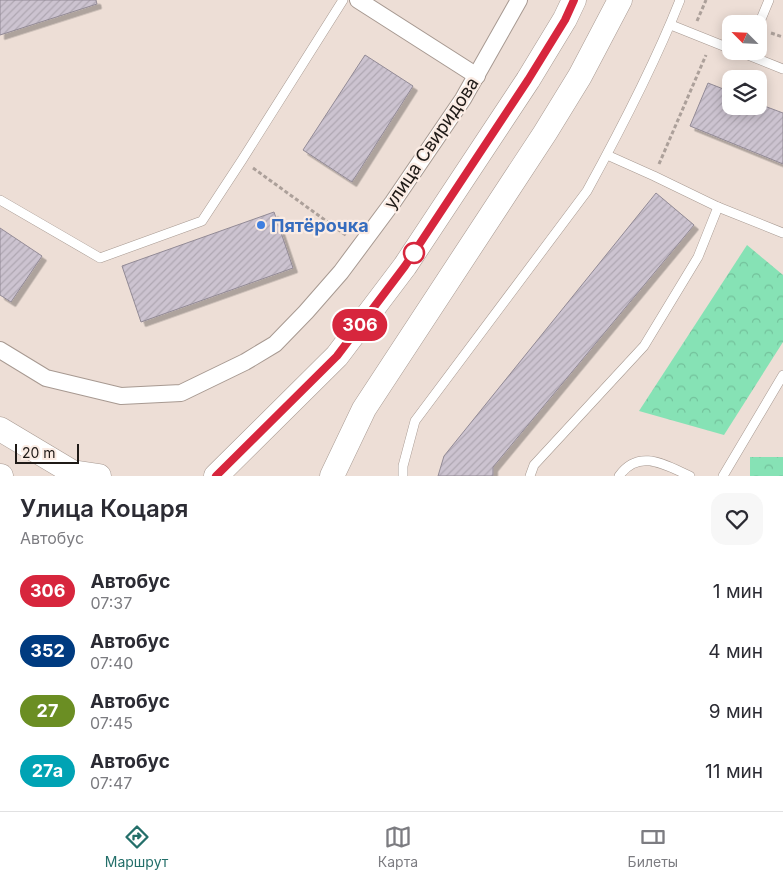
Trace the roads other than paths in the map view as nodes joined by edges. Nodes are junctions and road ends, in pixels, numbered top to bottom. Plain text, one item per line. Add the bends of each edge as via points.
1 (343, 0) edge
2 (358, 0) edge
3 (519, 0) edge
4 (574, 0) edge
5 (620, 0) edge
6 (680, 0) edge
7 (769, 0) edge
8 (763, 15) edge
9 (670, 25) junction
10 (722, 45) edge
11 (762, 60) edge
12 (783, 69) edge
13 (477, 76) junction
14 (607, 155) junction
15 (0, 200) edge
16 (718, 207) junction
17 (783, 233) edge
18 (0, 350) edge
19 (783, 375) edge
20 (0, 429) edge
21 (99, 476) edge
22 (216, 476) edge
23 (332, 476) edge
24 (403, 476) edge
25 (530, 476) edge
26 (619, 476) edge
27 (690, 476) edge
28 (723, 476) edge

1 - 15 lane via 202,221 100,258
2 - 13 street
3 - 13 street, улица Свиридова
4 - 22 street via 528,80 405,266 337,356
5 - 23 street via 545,134 364,409
6 - 9 lane
7 - 8 lane
9 - 10 lane
9 - 14 lane
11 - 12 lane
13 - 18 street, улица Свиридова via 393,202 341,272 275,344 245,362 181,392 121,396 46,378
14 - 16 lane
14 - 24 lane via 586,191 415,421
16 - 17 lane
16 - 25 lane via 698,257 644,346 534,465
19 - 28 lane
20 - 21 street via 72,472
26 - 27 lane via 633,462 644,460

